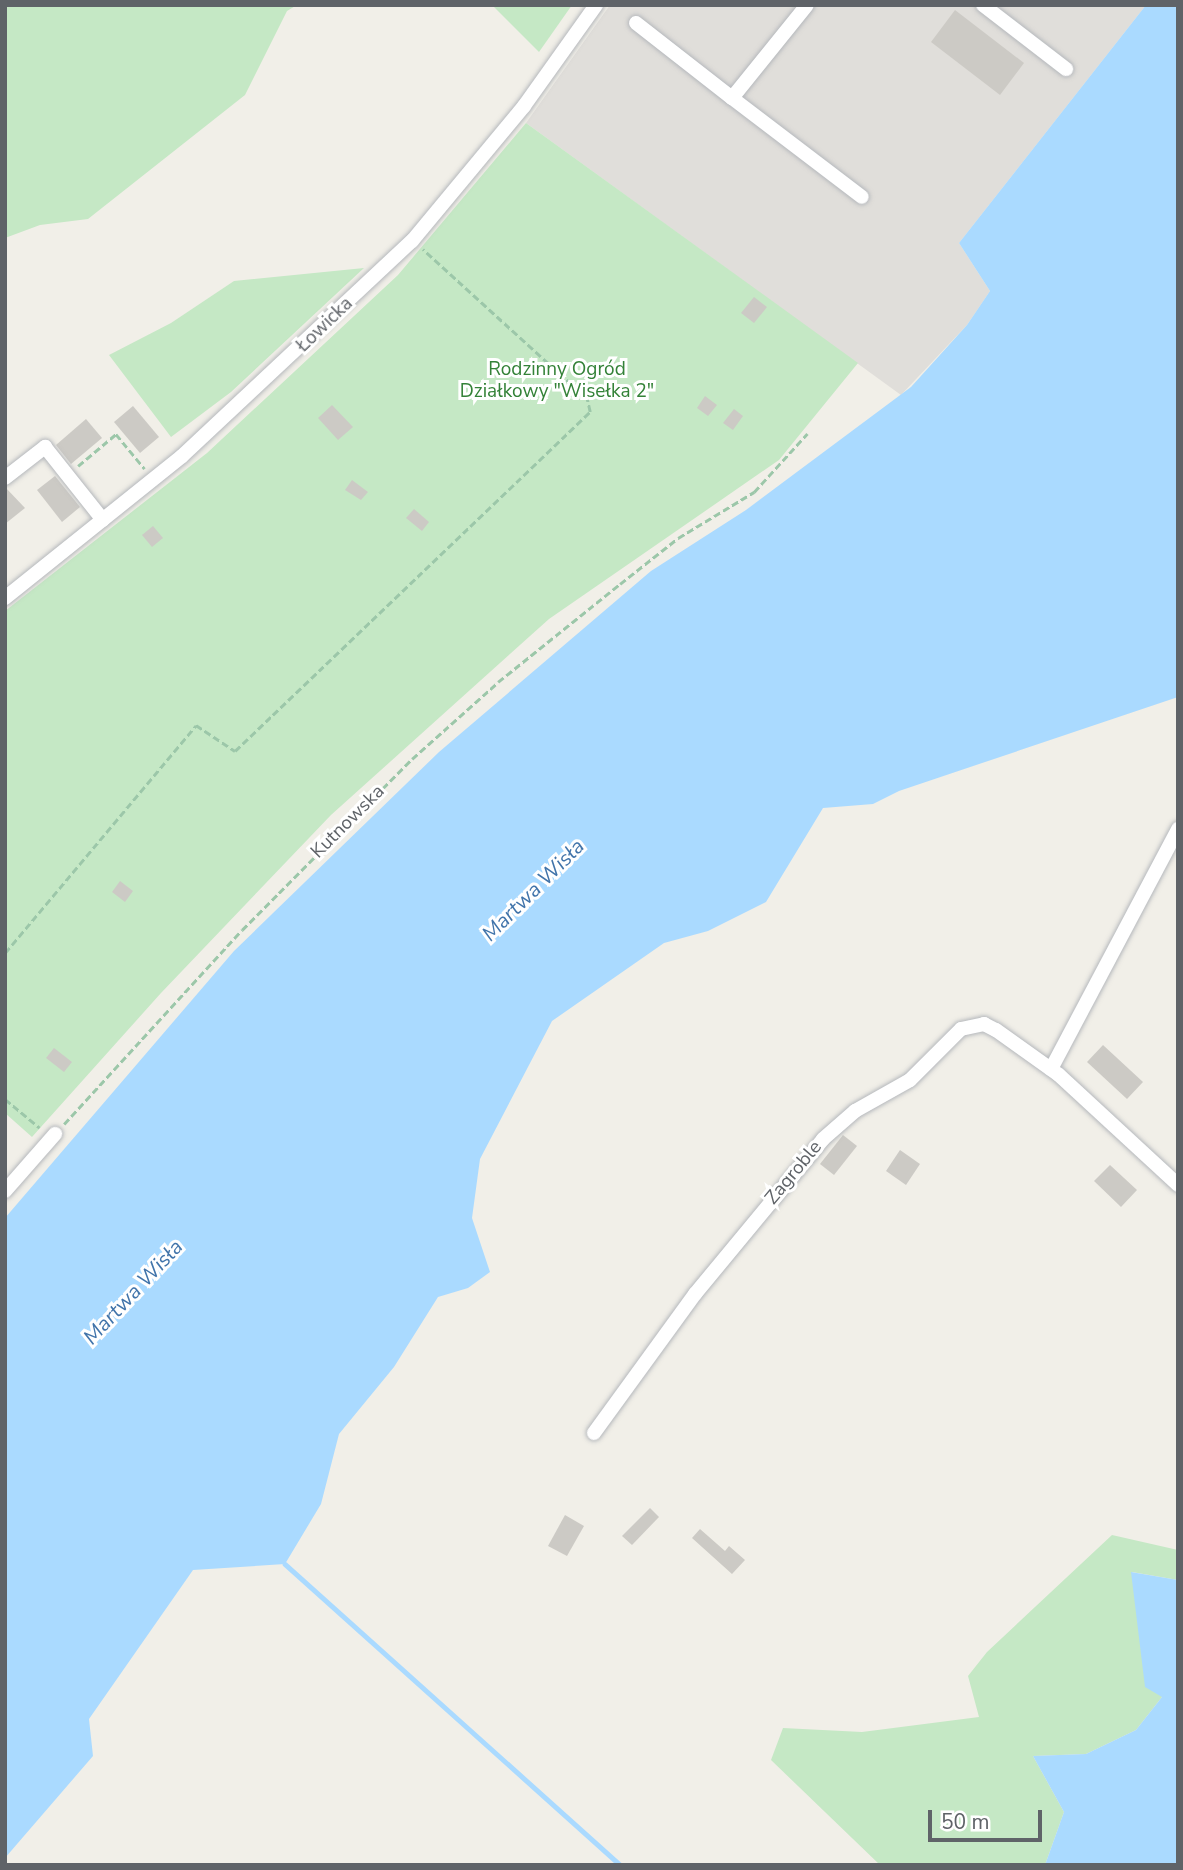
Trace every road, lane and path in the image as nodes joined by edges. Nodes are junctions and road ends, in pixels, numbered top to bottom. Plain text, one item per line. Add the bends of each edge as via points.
1 (596, 5) edge
2 (807, 5) edge
3 (983, 5) edge
4 (636, 23) dead end
5 (1066, 69) dead end
6 (732, 98) junction
7 (862, 197) dead end
8 (412, 241) junction
9 (807, 434) dead end
10 (148, 473) dead end
11 (68, 475) junction
12 (5, 478) edge
13 (103, 520) junction
14 (5, 597) edge
15 (1178, 828) edge
16 (5, 953) edge
17 (1051, 1069) junction
18 (5, 1099) edge
19 (39, 1128) dead end
20 (55, 1135) joint
21 (1178, 1185) edge
22 (5, 1191) edge
23 (594, 1433) dead end

1 - 8 street, Łowicka via 516,117
2 - 6 street
3 - 5 street
4 - 6 street
6 - 7 street
8 - 13 street, Łowicka via 265,383
8 - 16 path via 587,399 590,412 235,751 196,725
9 - 20 path, Kutnowska via 754,492 678,538 498,682 376,793 150,1027
10 - 11 path via 116,435
11 - 12 street via 46,447
11 - 13 street
13 - 14 street, Łowicka
15 - 17 street
17 - 21 street, Zagroble
17 - 23 street, Zagroble via 996,1030 973,1024 950,1037 910,1080 837,1124 695,1294
18 - 19 path
20 - 22 street

